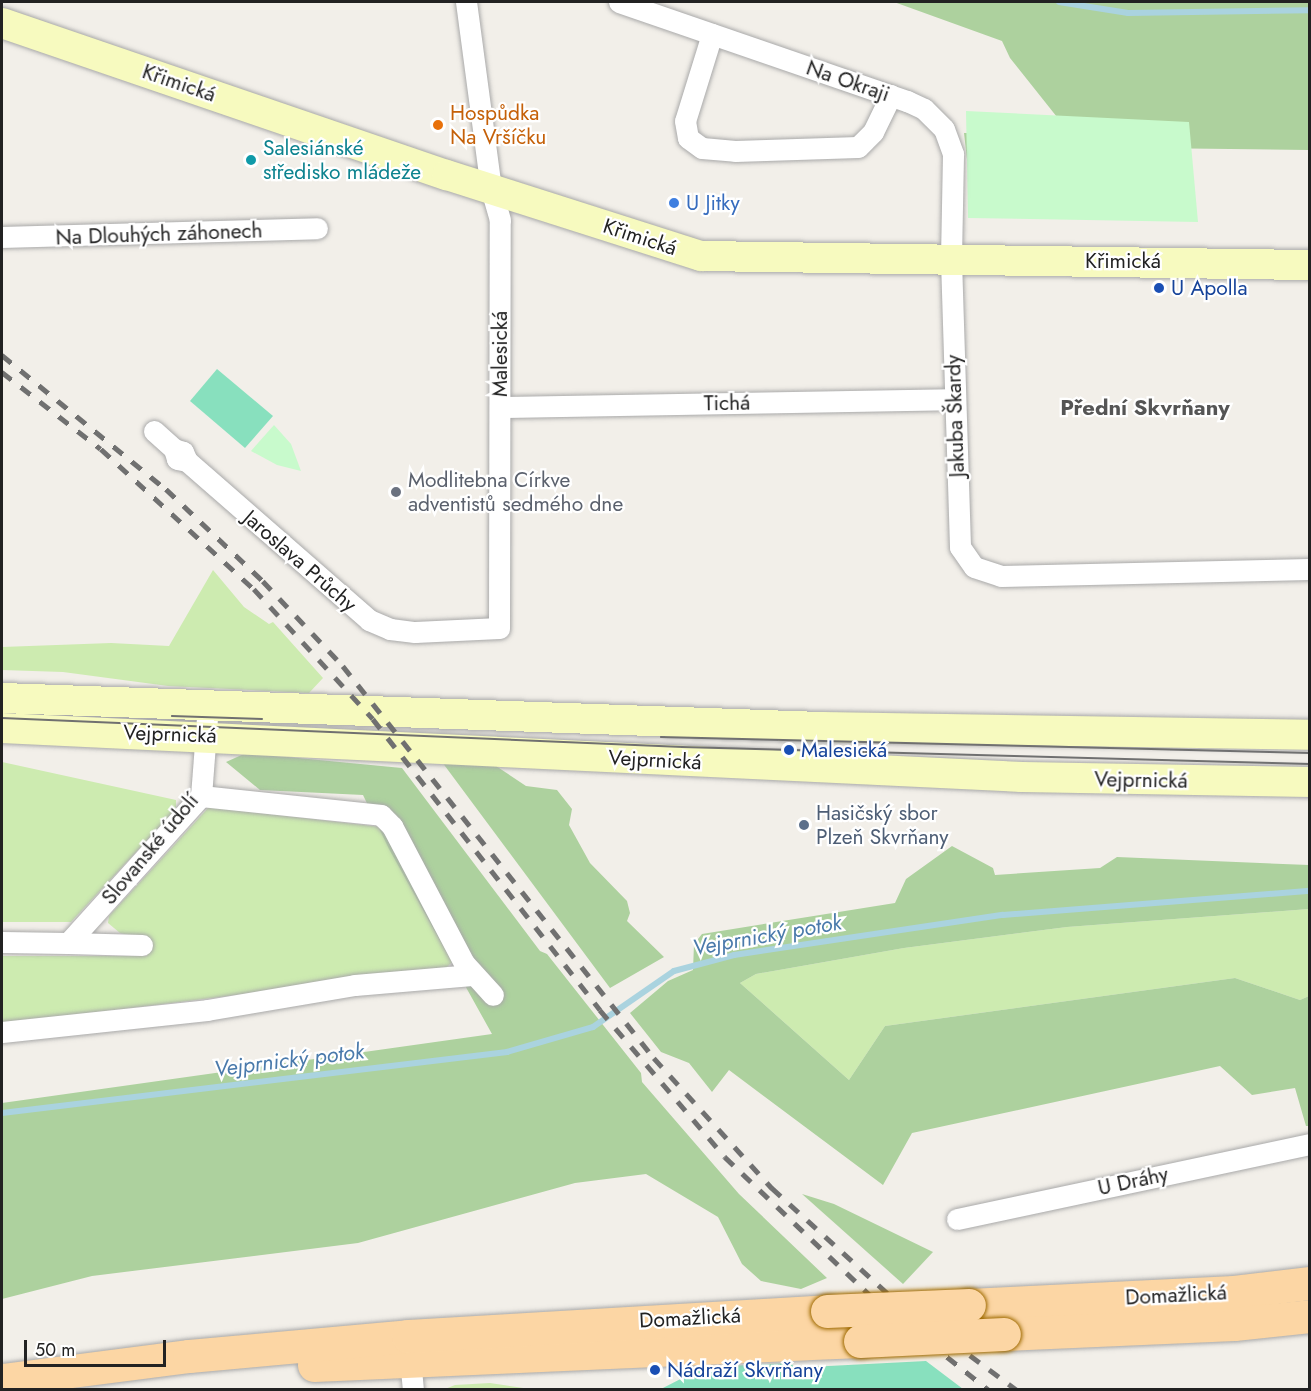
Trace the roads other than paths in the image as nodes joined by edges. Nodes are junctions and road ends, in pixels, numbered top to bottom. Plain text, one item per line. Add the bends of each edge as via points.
1 (466, 2) edge
2 (619, 2) edge
3 (2, 23) edge
4 (712, 34) junction
5 (891, 95) junction
6 (491, 189) junction
7 (317, 228) dead end
8 (2, 237) edge
9 (951, 260) junction
10 (1310, 265) edge
11 (954, 399) junction
12 (501, 407) junction
13 (154, 431) dead end
14 (1310, 569) edge
15 (499, 628) joint
16 (2, 698) edge
17 (207, 721) junction
18 (2, 728) edge
19 (1310, 735) edge
20 (1310, 782) edge
21 (201, 796) junction
22 (2, 942) edge
23 (68, 943) junction
24 (142, 945) dead end
25 (472, 975) junction
26 (493, 995) dead end
27 (2, 1032) edge
28 (1310, 1144) edge
29 (957, 1219) dead end
30 (1310, 1283) edge
31 (1310, 1316) edge
32 (410, 1362) edge
33 (2, 1380) edge

1 - 6 street, Malesická
2 - 4 street, Na Okraji
3 - 6 main road, Křimická
4 - 5 street, Na Okraji
4 - 5 street via 685,121 688,138 702,148 735,151 858,147 873,132
5 - 9 street, Na Okraji via 924,109 948,137 953,154
6 - 9 main road, Křimická via 702,256
6 - 12 street, Malesická via 500,220
7 - 8 street, Na Dlouhých záhonech
9 - 10 main road, Křimická
9 - 11 street, Jakuba Škardy
11 - 12 street, Tichá
11 - 14 street, Jakuba Škardy via 960,547 974,567 1001,576
12 - 15 street, Malesická
13 - 15 street, Jaroslava Průchy via 369,620 390,629 415,632
16 - 17 main road, Vejprnická
17 - 18 main road, Vejprnická
17 - 19 main road, Vejprnická
17 - 20 main road, Vejprnická via 681,762 1089,779
17 - 21 street, Slovanské údolí
21 - 23 street, Slovanské údolí
21 - 25 street via 381,815 392,825
22 - 23 street
23 - 24 street
25 - 26 street
25 - 27 street via 355,985 207,1010
28 - 29 street, U Dráhy
30 - 32 main road, Domažlická, bridge via 1234,1292 827,1311
31 - 32 main road, Domažlická, bridge via 1234,1324
32 - 33 main road, Domažlická via 72,1373

